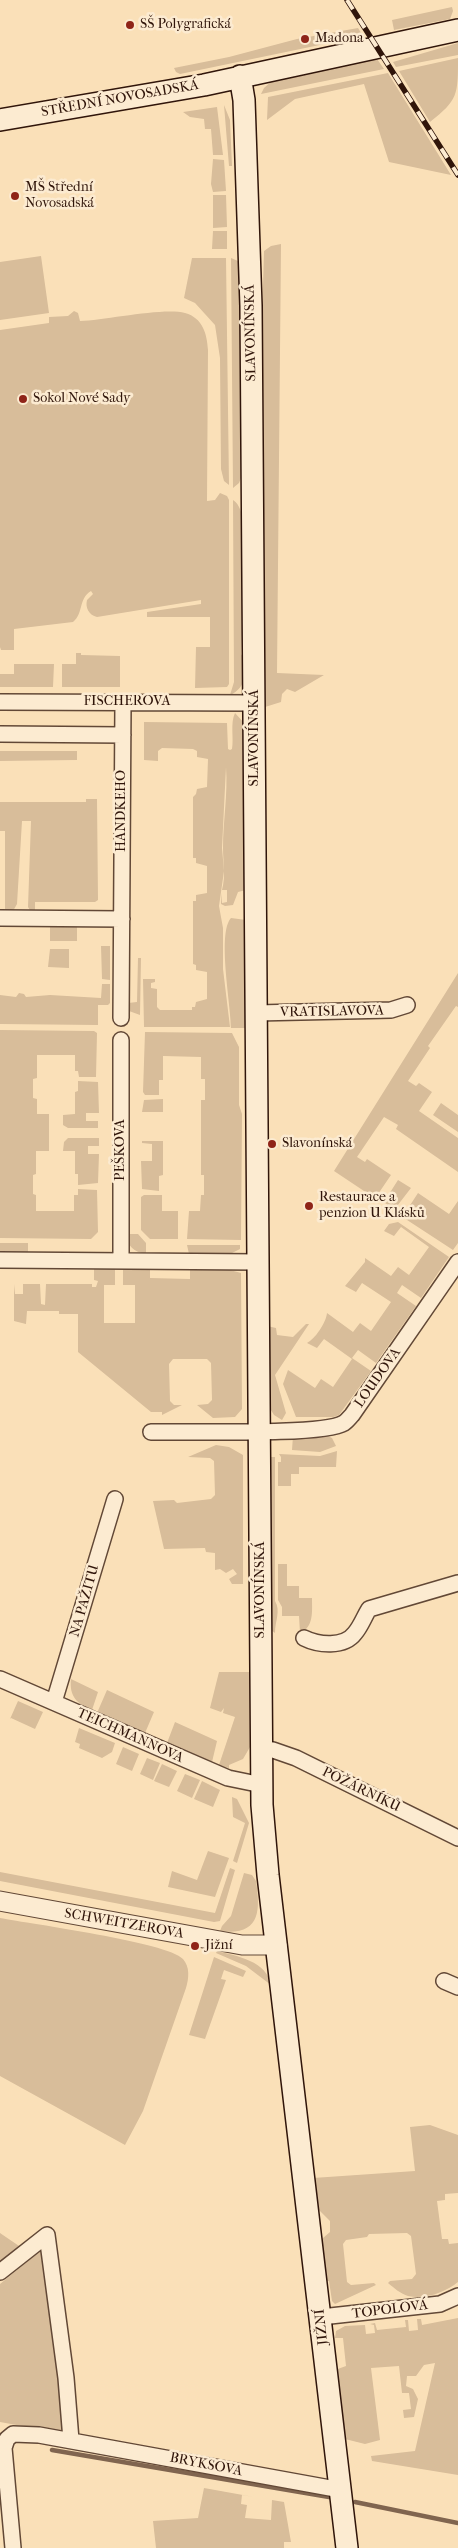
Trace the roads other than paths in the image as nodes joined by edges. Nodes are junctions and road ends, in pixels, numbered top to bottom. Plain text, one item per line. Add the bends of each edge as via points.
1 (458, 30) edge
2 (240, 76) junction
3 (0, 120) edge
4 (0, 702) edge
5 (123, 702) junction
6 (254, 703) junction
7 (0, 734) edge
8 (122, 735) junction
9 (0, 918) edge
10 (122, 919) junction
11 (406, 1004) dead end
12 (256, 1013) junction
13 (121, 1018) dead end
14 (121, 1040) dead end
15 (0, 1260) edge
16 (120, 1260) junction
17 (258, 1262) junction
18 (458, 1262) edge
19 (260, 1430) junction
20 (151, 1432) dead end
21 (115, 1499) dead end
22 (458, 1582) edge
23 (304, 1638) dead end
24 (0, 1679) edge
25 (54, 1702) junction
26 (262, 1749) junction
27 (262, 1785) junction
28 (458, 1838) edge
29 (0, 1901) edge
30 (277, 1945) junction
31 (0, 2272) edge
32 (458, 2296) edge
33 (321, 2317) junction
34 (8, 2436) edge
35 (71, 2440) junction
36 (341, 2490) junction
37 (13, 2548) edge
38 (347, 2548) edge

1 - 2 main road, STŘEDNÍ NOVOSADSKÁ
2 - 3 main road, STŘEDNÍ NOVOSADSKÁ
2 - 6 main road, SLAVONÍNSKÁ via 244,100 251,306
4 - 5 street, FISCHEROVA
5 - 6 street, FISCHEROVA
5 - 8 street, HANDKEHO
6 - 12 main road, SLAVONÍNSKÁ
7 - 8 street
8 - 10 street, HANDKEHO
9 - 10 street
10 - 13 street, HANDKEHO
11 - 12 street, VRATISLAVOVA via 391,1010
12 - 17 main road, SLAVONÍNSKÁ
14 - 16 street, PEŠKOVA
15 - 16 street
16 - 17 street
17 - 19 main road, SLAVONÍNSKÁ
18 - 19 street, LOUDOVA via 344,1423 320,1428
19 - 20 street
19 - 26 main road, SLAVONÍNSKÁ
21 - 25 street, NA PAŽITU
22 - 23 street via 369,1609 354,1634 344,1641 324,1644
24 - 25 street, TEICHMANNOVA
25 - 27 street, TEICHMANNOVA via 228,1778
26 - 27 main road, JIŽNÍ
26 - 28 street, POŽÁRNÍKŮ via 296,1758
27 - 30 main road, JIŽNÍ via 265,1847
29 - 30 street, SCHWEITZEROVA via 242,1945
30 - 33 main road, JIŽNÍ
31 - 35 street via 47,2235
32 - 33 street, TOPOLOVÁ via 440,2304
33 - 36 main road, JIŽNÍ
34 - 35 street, BRYKSOVA
34 - 37 street via 5,2466
35 - 36 street, BRYKSOVA
36 - 38 main road, JIŽNÍ

